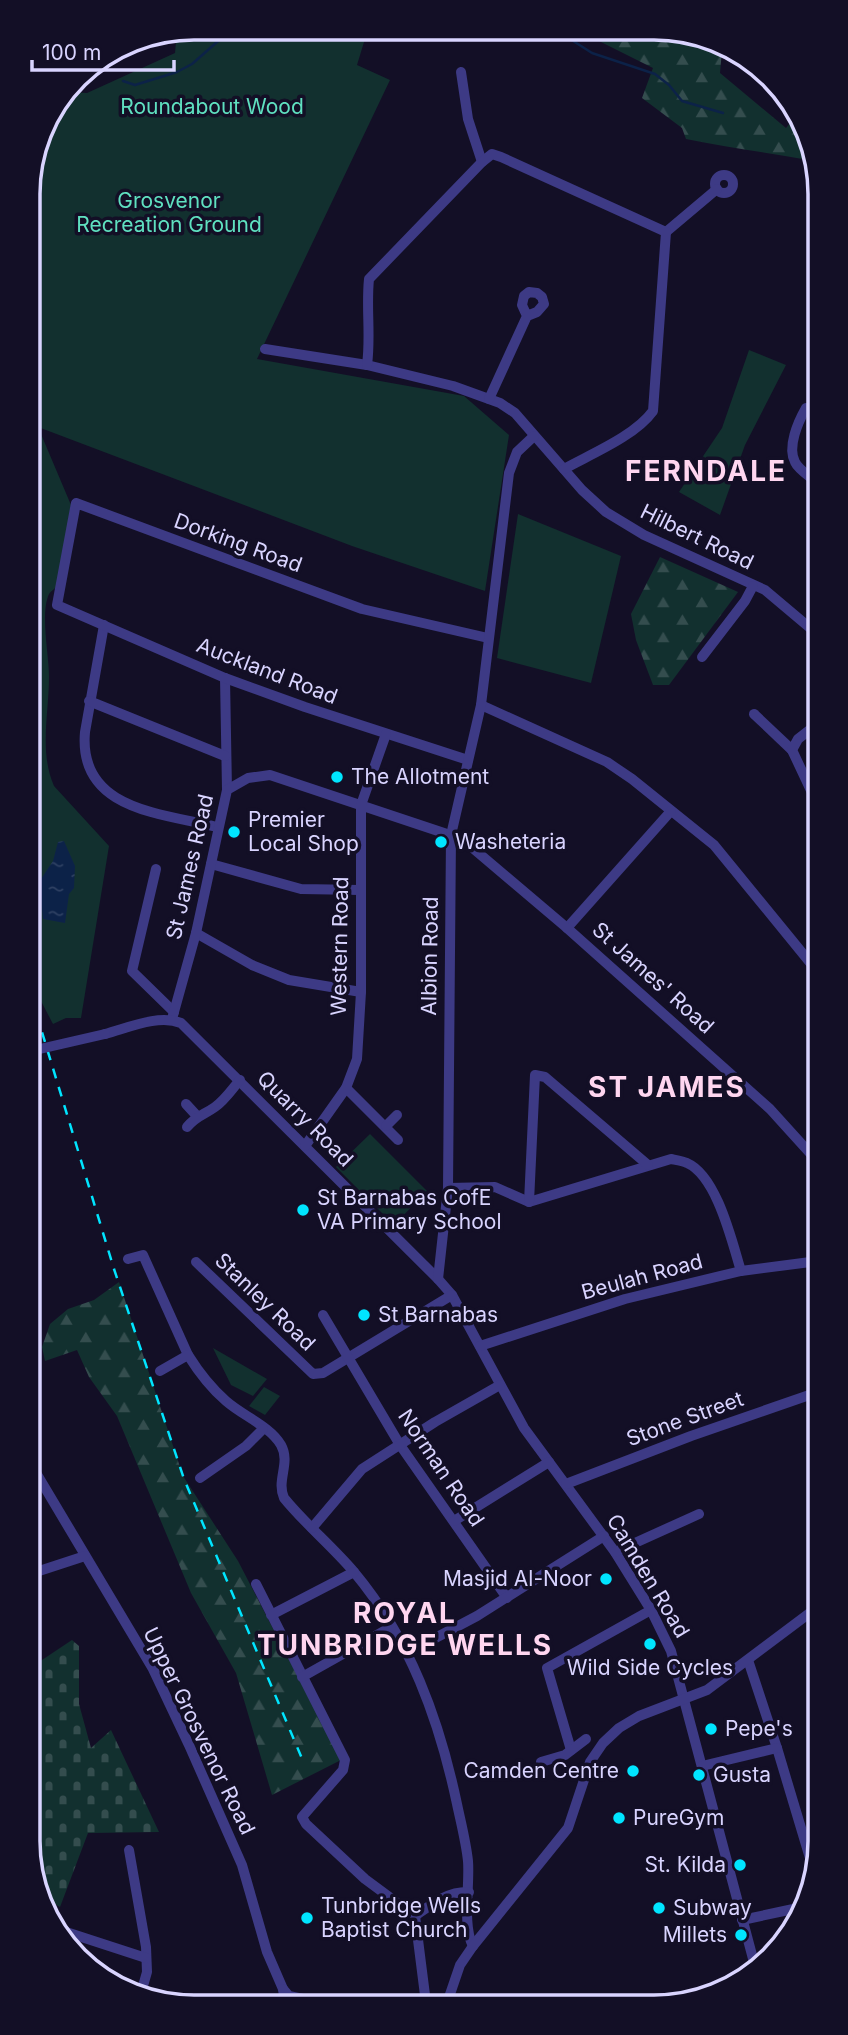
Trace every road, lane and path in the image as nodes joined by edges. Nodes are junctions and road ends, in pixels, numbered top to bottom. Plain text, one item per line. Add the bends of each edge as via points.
1 (461, 72) dead end
2 (482, 162) junction
3 (716, 189) dead end
4 (666, 232) junction
5 (527, 316) dead end
6 (265, 349) dead end
7 (367, 365) junction
8 (489, 399) junction
9 (806, 408) dead end
10 (534, 436) junction
11 (564, 469) junction
12 (808, 474) edge
13 (753, 586) junction
14 (57, 605) joint
15 (104, 625) junction
16 (808, 626) edge
17 (488, 638) junction
18 (702, 657) dead end
19 (225, 678) junction
20 (89, 701) junction
21 (481, 705) junction
22 (754, 714) dead end
23 (808, 731) edge
24 (386, 734) junction
25 (792, 750) junction
26 (225, 756) junction
27 (468, 760) junction
28 (808, 783) edge
29 (227, 790) junction
30 (361, 805) junction
31 (671, 811) junction
32 (218, 827) junction
33 (452, 835) junction
34 (211, 864) junction
35 (156, 869) dead end
36 (360, 890) junction
37 (567, 928) junction
38 (196, 933) junction
39 (808, 959) edge
40 (361, 992) junction
41 (173, 1015) junction
42 (40, 1049) edge
43 (240, 1080) junction
44 (346, 1088) junction
45 (186, 1104) dead end
46 (397, 1115) dead end
47 (197, 1116) junction
48 (386, 1126) junction
49 (187, 1127) dead end
50 (398, 1140) dead end
51 (305, 1146) junction
52 (807, 1150) edge
53 (648, 1165) junction
54 (448, 1188) junction
55 (529, 1202) junction
56 (128, 1259) dead end
57 (196, 1262) dead end
58 (807, 1262) edge
59 (741, 1271) junction
60 (438, 1279) junction
61 (452, 1295) junction
62 (323, 1315) dead end
63 (480, 1346) junction
64 (188, 1355) junction
65 (348, 1357) junction
66 (160, 1371) dead end
67 (500, 1385) junction
68 (807, 1396) edge
69 (263, 1429) junction
70 (400, 1445) junction
71 (549, 1462) junction
72 (201, 1478) dead end
73 (40, 1480) edge
74 (566, 1484) junction
75 (699, 1514) dead end
76 (454, 1521) junction
77 (312, 1528) junction
78 (604, 1536) junction
79 (615, 1552) junction
80 (85, 1556) junction
81 (40, 1571) edge
82 (354, 1572) junction
83 (256, 1584) dead end
84 (507, 1598) junction
85 (651, 1610) junction
86 (807, 1614) edge
87 (271, 1615) junction
88 (391, 1627) junction
89 (407, 1653) junction
90 (748, 1660) junction
91 (303, 1677) junction
92 (686, 1699) junction
93 (586, 1739) dead end
94 (778, 1748) junction
95 (571, 1750) junction
96 (541, 1762) dead end
97 (702, 1766) junction
98 (807, 1847) edge
99 (129, 1850) dead end
100 (469, 1892) junction
101 (792, 1909) edge
102 (415, 1916) junction
103 (742, 1920) junction
104 (71, 1934) edge
105 (473, 1946) junction
106 (146, 1958) junction
107 (753, 1959) edge
108 (143, 1986) edge
109 (283, 1989) junction
110 (284, 1995) edge
111 (288, 1995) edge
112 (425, 1995) edge
113 (449, 1995) edge

1 - 2 street via 468,119
2 - 4 street via 492,155 501,156
2 - 7 street via 369,279
3 - 4 street
4 - 11 street via 653,411 634,429
5 - 8 street
6 - 7 street, Hilbert Road
7 - 8 street, Hilbert Road
8 - 10 street, Hilbert Road via 515,413
9 - 12 street via 791,450 795,464
10 - 11 street, Hilbert Road
10 - 17 street, Albion Road via 517,452 509,473
11 - 13 street, Hilbert Road via 606,512
13 - 16 street, Hilbert Road via 765,590
13 - 18 street
14 - 15 street, Auckland Road
14 - 17 street, Dorking Road via 76,503 362,609
15 - 19 street, Auckland Road
15 - 20 street
17 - 21 street, Albion Road
19 - 24 street, Auckland Road
19 - 26 street
20 - 26 street
20 - 32 street via 85,754 107,793 128,805
21 - 27 street, Albion Road
21 - 31 street via 607,762
22 - 25 street
23 - 25 street
24 - 27 street, Auckland Road
24 - 30 street, Western Road
25 - 28 street
26 - 29 street
27 - 33 street, Albion Road
29 - 30 street, St James Road via 248,778 270,775
29 - 32 street, St James Road
30 - 33 street, St James Road
30 - 36 street, Western Road
31 - 37 street
31 - 39 street via 714,845
32 - 34 street, St James Road
33 - 37 street, St James' Road
33 - 54 street, Albion Road
34 - 36 street via 301,889
34 - 38 street, St James Road
35 - 41 street, Quarry Road via 132,971
36 - 40 street, Western Road
37 - 52 street, St James' Road via 770,1108
38 - 40 street via 289,981
38 - 41 street, St James Road
40 - 44 street, Western Road via 357,1059
41 - 42 street, bridge
41 - 43 street, Quarry Road
43 - 47 street via 212,1109
43 - 51 street, Quarry Road
44 - 48 street
44 - 51 street, Western Road
45 - 47 street
46 - 48 street
47 - 49 street
48 - 50 street
51 - 60 street, Quarry Road
53 - 55 street
53 - 55 street via 545,1077 535,1075
53 - 59 street via 671,1159 689,1163 708,1183 719,1201
54 - 55 street via 495,1188
54 - 60 street, Albion Road
56 - 64 street via 143,1255
57 - 65 street, Stanley Road via 313,1374
58 - 59 street, Beulah Road
59 - 63 street, Beulah Road via 625,1299
60 - 61 street, Camden Road
61 - 63 street, Camden Road
61 - 65 street, Stanley Road
62 - 65 street, Norman Road
63 - 67 street, Camden Road
64 - 66 street
64 - 69 street via 225,1401
65 - 70 street, Norman Road
67 - 70 street
67 - 71 street, Camden Road
68 - 74 street, Stone Street
69 - 72 street
69 - 77 street via 274,1434 283,1448 286,1461 280,1491
70 - 76 street, Norman Road
70 - 77 street via 362,1469
71 - 74 street, Camden Road
71 - 76 street
73 - 80 street, Upper Grosvenor Road
74 - 78 street, Camden Road
75 - 79 street
76 - 84 street, Norman Road
77 - 82 street
78 - 79 street, Camden Road
78 - 84 street
79 - 85 street, Camden Road
80 - 81 street
80 - 109 street, Upper Grosvenor Road via 153,1670 189,1745 242,1865 267,1952
82 - 87 street
82 - 88 street
83 - 87 street
84 - 89 street
85 - 92 street, Camden Road via 671,1651
85 - 95 street via 547,1668
86 - 90 street
87 - 91 street
88 - 89 street
88 - 91 street
89 - 100 street via 443,1741 468,1861
90 - 92 street via 707,1690
90 - 94 street
91 - 102 street via 345,1760 342,1770 302,1817 365,1880
92 - 97 street, Camden Road
92 - 105 street via 639,1716 603,1743 590,1762 568,1828
93 - 95 street
94 - 97 street
94 - 98 street
95 - 96 street
97 - 103 street, Camden Road
99 - 106 street
100 - 102 street via 457,1891 439,1899
100 - 105 street via 468,1930
101 - 103 street
102 - 112 street
103 - 107 street, Camden Road
104 - 106 street
105 - 113 street
106 - 108 street
109 - 110 street, Upper Grosvenor Road
109 - 111 street

